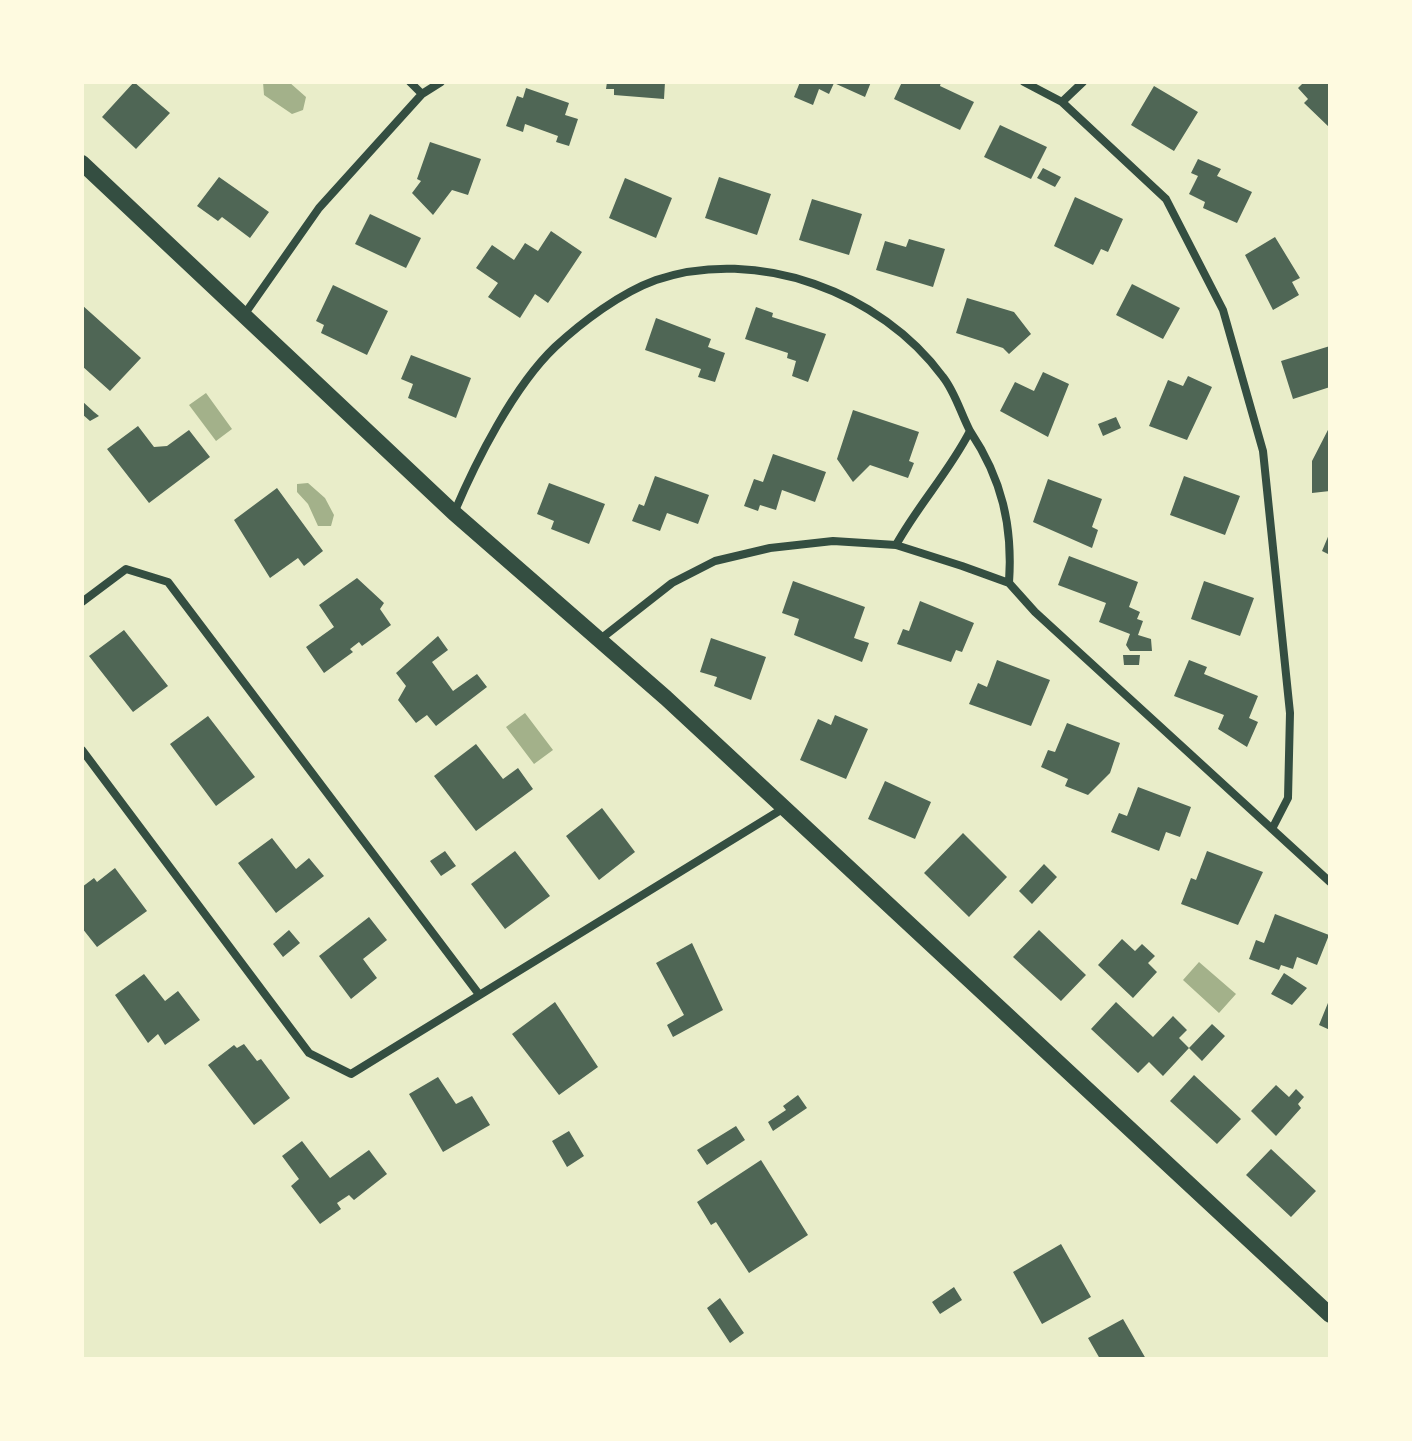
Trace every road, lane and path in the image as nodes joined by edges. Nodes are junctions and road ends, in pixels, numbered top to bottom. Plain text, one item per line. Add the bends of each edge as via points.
1 (410, 82) edge
2 (441, 82) edge
3 (1024, 82) edge
4 (1083, 82) edge
5 (422, 94) junction
6 (1062, 102) junction
7 (82, 163) edge
8 (244, 316) junction
9 (970, 431) junction
10 (454, 513) junction
11 (896, 545) junction
12 (1009, 583) junction
13 (82, 602) edge
14 (598, 641) junction
15 (82, 750) edge
16 (785, 807) junction
17 (1272, 829) junction
18 (1330, 882) edge
19 (478, 993) junction
20 (1330, 1315) edge

1 - 5 street
2 - 5 street
3 - 6 street
4 - 6 street
5 - 8 street via 319,208
6 - 17 street via 1166,199 1223,310 1263,451 1290,713 1288,798
7 - 8 main road
8 - 10 main road
9 - 10 street via 944,377 900,332 845,294 775,273 718,269 655,281 598,313 553,349 514,400
9 - 11 street
9 - 12 street via 993,465 1012,542
10 - 14 main road
11 - 12 street
11 - 14 street via 833,541 715,561 672,583
12 - 17 street
13 - 19 street via 126,569 168,582
14 - 16 main road
15 - 19 street via 309,1053 351,1074
16 - 19 street
16 - 20 main road
17 - 18 street

